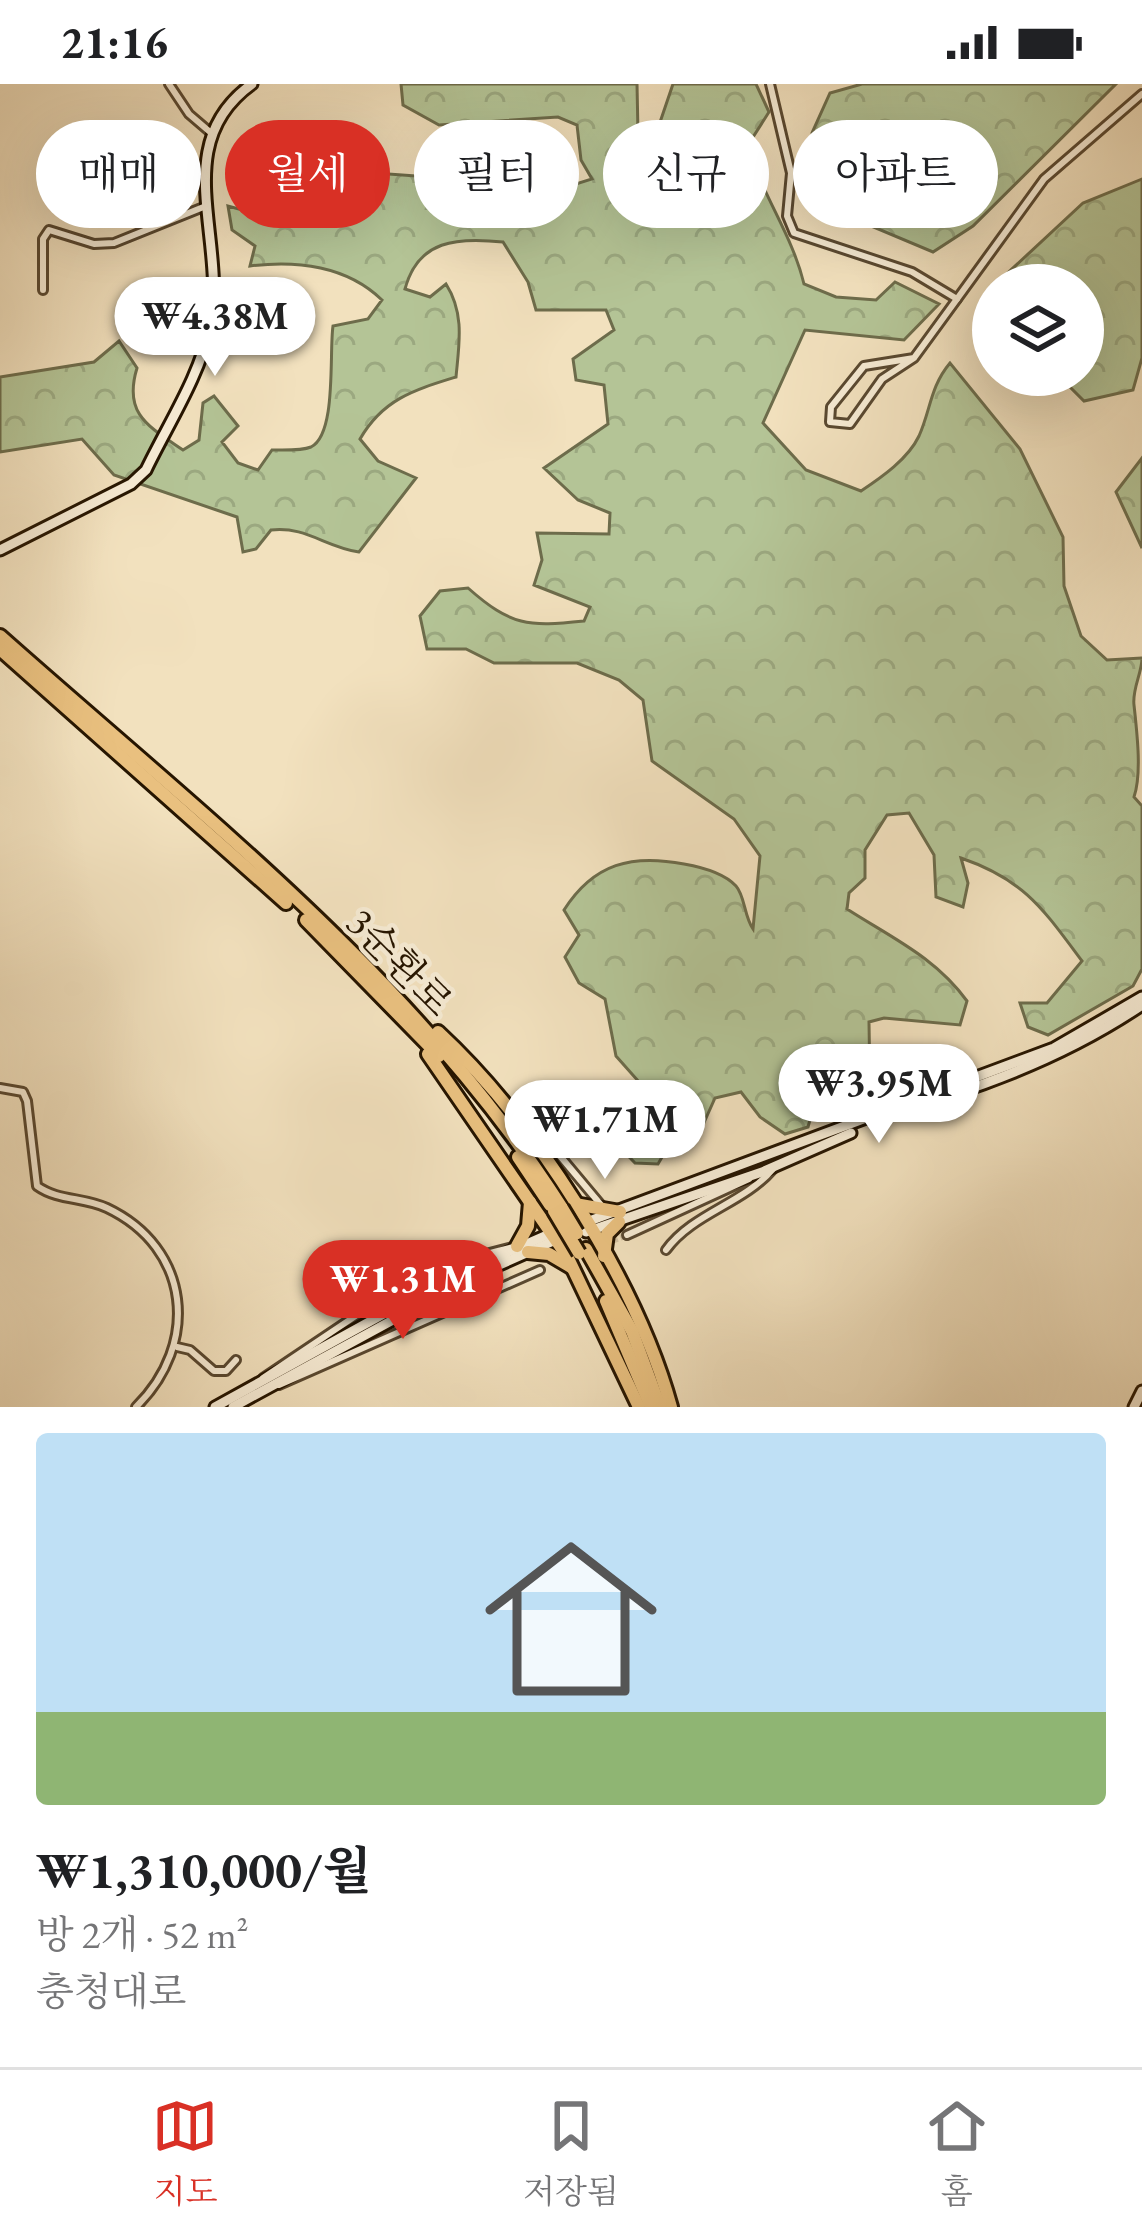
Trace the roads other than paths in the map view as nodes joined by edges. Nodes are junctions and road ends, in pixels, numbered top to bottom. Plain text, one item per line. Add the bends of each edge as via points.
1 (169, 84) edge
2 (253, 84) edge
3 (770, 84) edge
4 (1142, 94) edge
5 (210, 132) junction
6 (208, 206) junction
7 (44, 290) dead end
8 (957, 299) junction
9 (914, 358) junction
10 (0, 550) edge
11 (0, 636) edge
12 (0, 649) edge
13 (372, 985) junction
14 (1142, 1001) edge
15 (0, 1088) edge
16 (540, 1132) dead end
17 (775, 1166) junction
18 (762, 1172) junction
19 (686, 1189) junction
20 (530, 1201) junction
21 (620, 1217) junction
22 (576, 1232) junction
23 (551, 1233) junction
24 (627, 1235) tunnel mouth
25 (522, 1249) junction
26 (666, 1250) dead end
27 (604, 1257) junction
28 (539, 1270) dead end
29 (177, 1347) junction
30 (236, 1360) dead end
31 (270, 1388) junction
32 (1142, 1391) edge
33 (245, 1394) junction
34 (136, 1407) edge
35 (215, 1407) edge
36 (232, 1407) edge
37 (639, 1407) edge
38 (651, 1407) edge
39 (660, 1407) edge
40 (671, 1407) edge
41 (1134, 1407) edge

1 - 5 street
2 - 5 main road via 221,110
3 - 8 street via 791,173 787,216 794,232 912,272
4 - 8 street via 1044,179
5 - 6 main road
6 - 7 street via 114,243 49,230
6 - 10 main road via 211,325 146,470
8 - 9 street
9 - 9 street via 882,379 850,424 830,422 831,407 864,366
11 - 22 highway, 3순환로 via 358,958 469,1079
12 - 13 highway, 3순환로
13 - 20 highway
13 - 22 highway, 3순환로 via 470,1093
14 - 17 main road via 1055,1055
14 - 19 main road via 1054,1048
15 - 29 street via 23,1092 27,1101 37,1186 103,1205 150,1238 180,1312
16 - 19 street via 602,1206
17 - 18 main road
17 - 26 street via 754,1191 682,1232
18 - 21 main road
18 - 24 street
19 - 21 main road
20 - 23 highway
20 - 25 highway
21 - 22 main road
21 - 22 highway via 596,1212
21 - 27 highway
22 - 23 highway
22 - 23 highway
22 - 23 main road
22 - 25 highway via 554,1256
22 - 27 highway
22 - 37 highway
22 - 38 highway, 3순환로
22 - 39 highway, 3순환로 via 632,1331
23 - 25 main road
25 - 31 main road
25 - 33 main road via 395,1307
25 - 33 street via 424,1270
27 - 40 highway via 650,1345
28 - 31 street
29 - 30 street via 214,1371
29 - 34 street
31 - 36 main road
32 - 41 main road
33 - 35 main road

